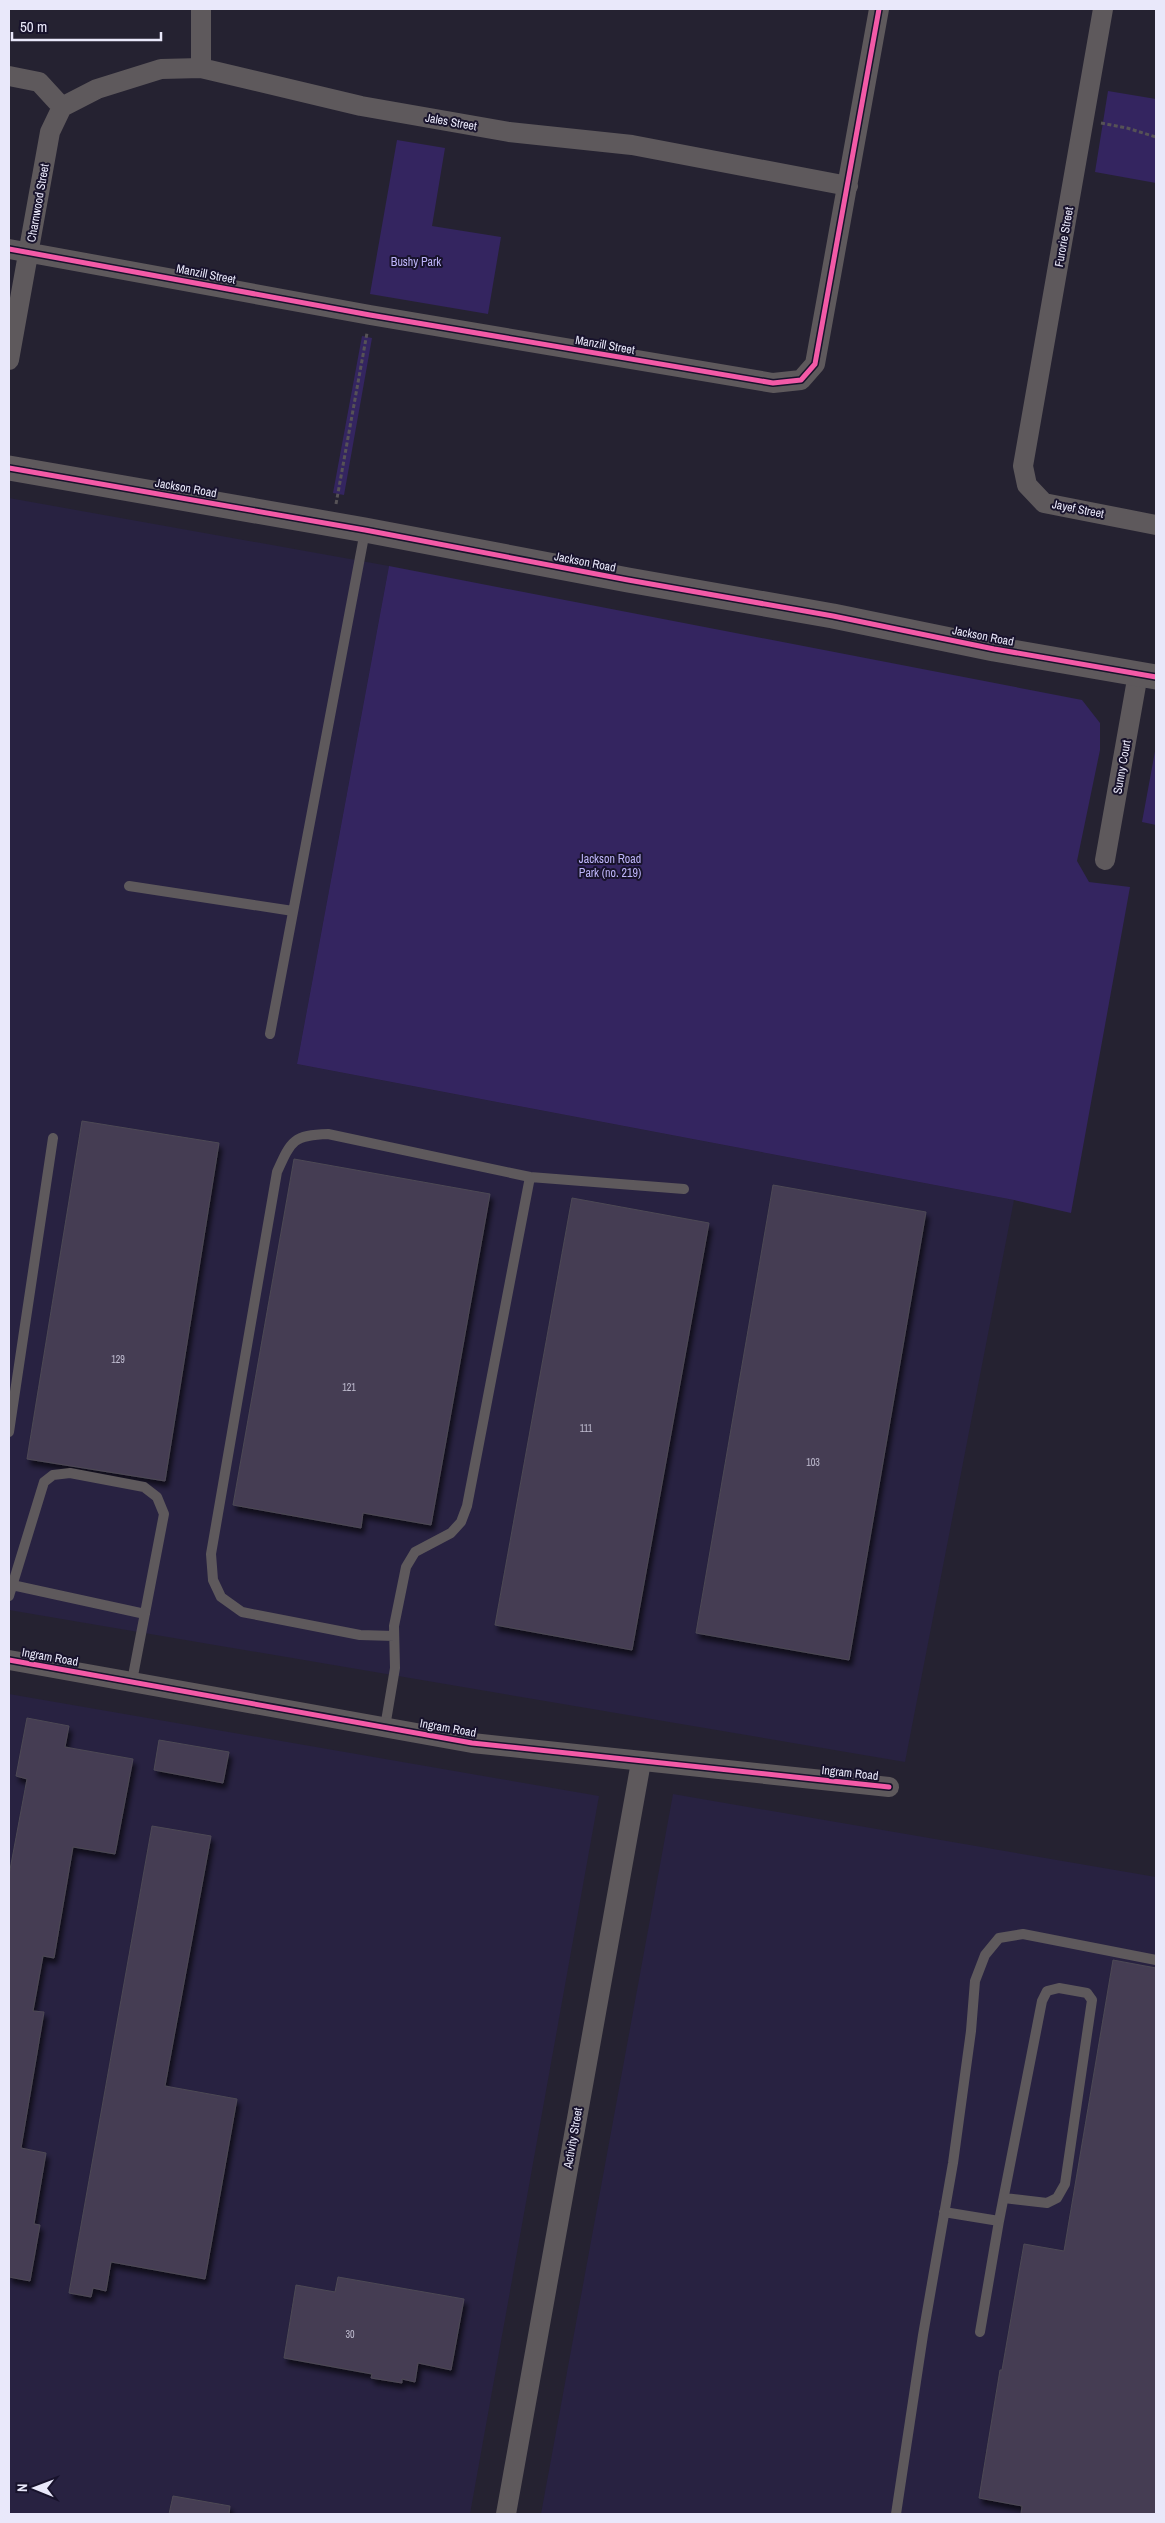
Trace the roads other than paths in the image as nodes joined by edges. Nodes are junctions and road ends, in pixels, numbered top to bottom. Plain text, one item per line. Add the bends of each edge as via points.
1 (201, 9) edge
2 (879, 9) edge
3 (1103, 9) edge
4 (201, 68) junction
5 (9, 76) edge
6 (62, 107) junction
7 (848, 186) junction
8 (9, 248) edge
9 (30, 251) junction
10 (9, 360) edge
11 (1023, 466) joint
12 (9, 468) edge
13 (1156, 525) edge
14 (365, 530) junction
15 (1147, 676) edge
16 (1105, 860) dead end
17 (129, 886) dead end
18 (293, 911) junction
19 (270, 1034) dead end
20 (53, 1138) dead end
21 (530, 1177) junction
22 (684, 1190) dead end
23 (9, 1432) edge
24 (12, 1585) junction
25 (9, 1596) edge
26 (145, 1614) junction
27 (394, 1636) junction
28 (9, 1660) edge
29 (132, 1681) junction
30 (385, 1727) junction
31 (641, 1762) junction
32 (888, 1787) dead end
33 (1156, 1960) edge
34 (1004, 2198) junction
35 (944, 2212) junction
36 (999, 2221) junction
37 (980, 2332) dead end
38 (506, 2514) edge
39 (896, 2514) edge

1 - 4 street
2 - 7 street, Manzill Street
3 - 11 street, Furorie Street
4 - 6 street, Jales Street via 161,69 97,89
4 - 7 street, Jales Street via 361,106 508,132 632,145
5 - 6 street via 39,82
6 - 9 street, Charnwood Street via 50,132
7 - 9 street, Manzill Street via 816,364 801,380 773,383 370,315
8 - 9 street, Manzill Street
9 - 10 street, Charnwood Street
11 - 13 street, Jayef Street via 1027,485 1044,503
12 - 14 street, Jackson Road
14 - 15 street, Jackson Road
14 - 18 lane
15 - 16 street, Sunny Court
17 - 18 lane
18 - 19 lane
20 - 23 lane
21 - 22 lane
21 - 27 lane via 467,1506 451,1533 416,1552 406,1567
21 - 27 lane via 328,1134 304,1135 288,1147 277,1172 211,1554 214,1580 221,1597 242,1612 360,1634
24 - 25 lane
24 - 26 lane
24 - 26 lane via 44,1482 53,1475 70,1474 144,1487 157,1497 164,1514
26 - 29 lane
27 - 30 lane via 395,1668
28 - 29 street, Ingram Road
29 - 30 street, Ingram Road
30 - 31 street, Ingram Road via 472,1743
31 - 32 street, Ingram Road
31 - 38 street, Activity Street
33 - 35 lane via 1023,1934 999,1938 985,1954 974,1981 971,2031
34 - 34 lane via 1047,2203 1057,2198 1065,2184 1092,2000 1087,1993 1059,1988 1047,1991 1042,2001
34 - 36 lane
35 - 36 lane
35 - 39 lane via 922,2334
36 - 37 lane

